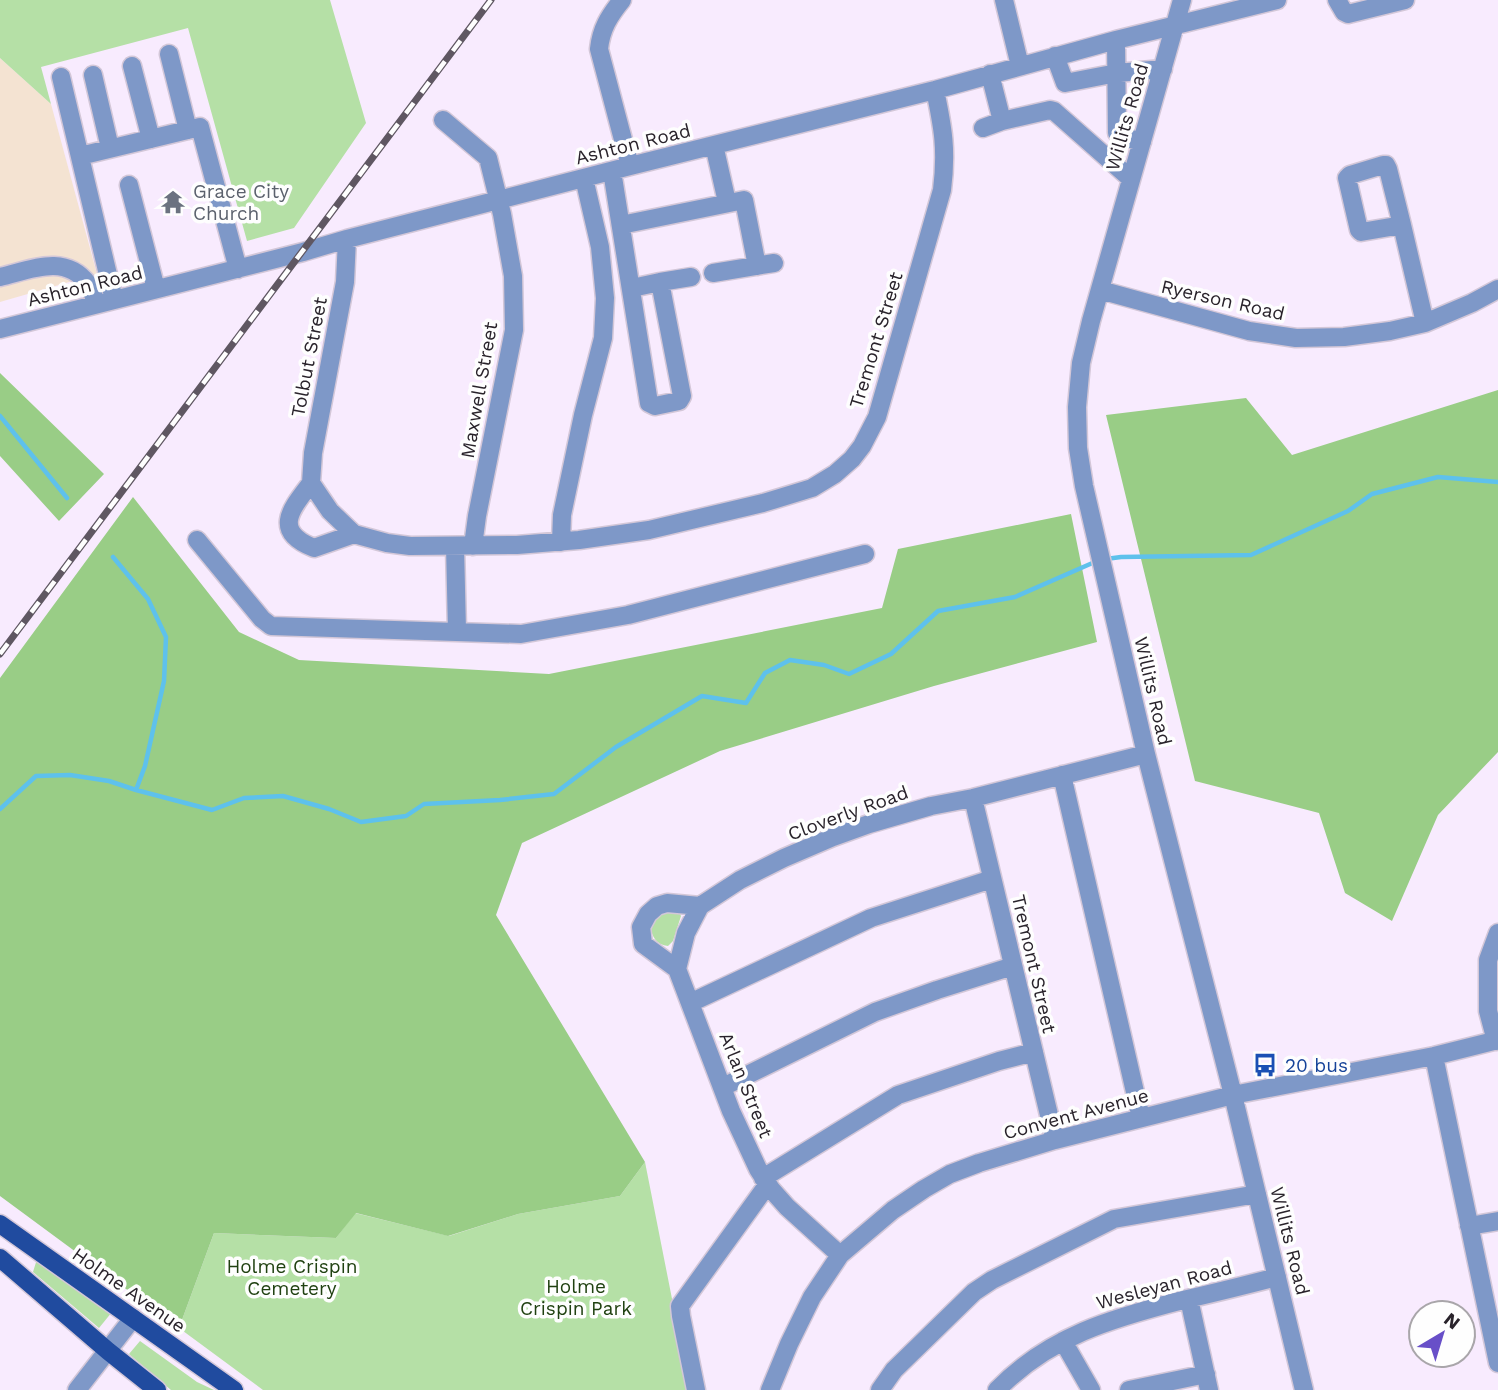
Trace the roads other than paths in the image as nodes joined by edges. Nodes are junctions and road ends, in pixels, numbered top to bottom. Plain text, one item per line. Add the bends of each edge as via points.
1 (621, 0) edge
2 (1004, 0) edge
3 (1182, 0) edge
4 (1277, 0) edge
5 (1336, 0) edge
6 (1405, 0) edge
7 (1251, 3) edge
8 (1175, 26) junction
9 (1116, 40) junction
10 (169, 54) dead end
11 (1055, 56) junction
12 (132, 66) dead end
13 (1020, 66) junction
14 (1163, 69) junction
15 (1117, 73) junction
16 (989, 74) junction
17 (93, 75) dead end
18 (61, 77) dead end
19 (935, 90) junction
20 (443, 120) dead end
21 (1002, 121) junction
22 (983, 128) dead end
23 (188, 130) junction
24 (151, 139) junction
25 (1142, 142) junction
26 (715, 145) junction
27 (110, 148) junction
28 (80, 156) junction
29 (630, 166) junction
30 (612, 171) junction
31 (584, 178) junction
32 (1131, 179) junction
33 (130, 185) dead end
34 (498, 200) junction
35 (727, 202) junction
36 (621, 225) junction
37 (1402, 225) dead end
38 (347, 239) junction
39 (238, 269) junction
40 (713, 273) dead end
41 (0, 277) edge
42 (691, 277) dead end
43 (660, 282) junction
44 (632, 288) junction
45 (156, 289) junction
46 (1498, 289) edge
47 (1100, 290) junction
48 (105, 302) junction
49 (1425, 323) junction
50 (0, 329) edge
51 (311, 483) junction
52 (354, 534) junction
53 (197, 540) dead end
54 (561, 542) junction
55 (464, 546) junction
56 (865, 554) dead end
57 (457, 631) junction
58 (1146, 754) junction
59 (1062, 775) junction
60 (973, 798) junction
61 (992, 879) junction
62 (700, 906) junction
63 (1498, 933) edge
64 (1013, 966) junction
65 (677, 969) junction
66 (690, 1003) junction
67 (1497, 1041) edge
68 (1034, 1052) junction
69 (1434, 1056) junction
70 (723, 1087) junction
71 (1233, 1095) junction
72 (1141, 1118) junction
73 (1055, 1140) junction
74 (766, 1181) junction
75 (1257, 1194) junction
76 (1498, 1221) edge
77 (0, 1224) edge
78 (1469, 1226) junction
79 (840, 1255) junction
80 (0, 1258) edge
81 (1277, 1277) junction
82 (1189, 1299) junction
83 (133, 1318) junction
84 (1063, 1341) junction
85 (108, 1350) junction
86 (1498, 1363) edge
87 (1207, 1382) edge
88 (77, 1390) edge
89 (157, 1390) edge
90 (234, 1390) edge
91 (696, 1390) edge
92 (770, 1390) edge
93 (880, 1390) edge
94 (997, 1390) edge
95 (1091, 1390) edge
96 (1129, 1390) edge
97 (1304, 1390) edge

1 - 29 street via 605,23 599,49
2 - 13 street
3 - 8 street, Willits Road
4 - 7 street, Ashton Road
5 - 6 street via 1348,14
7 - 8 street, Ashton Road
8 - 9 street, Ashton Road
8 - 14 street, Willits Road
9 - 11 street, Ashton Road
9 - 15 street
10 - 23 street
11 - 13 street, Ashton Road
11 - 15 street via 1065,83
12 - 24 street
13 - 16 street, Ashton Road
14 - 15 street
14 - 25 street, Willits Road
15 - 25 street via 1117,134
16 - 19 street, Ashton Road
16 - 21 street
17 - 27 street
18 - 28 street
19 - 26 street, Ashton Road
19 - 54 street, Tremont Street via 945,139 942,190 877,417 852,459 812,488 763,503 649,530
20 - 34 street, Maxwell Street via 488,158
21 - 22 street
21 - 32 street via 1054,111
23 - 24 street
23 - 39 street via 200,127
24 - 27 street
25 - 32 street, Willits Road
26 - 29 street, Ashton Road
26 - 35 street
27 - 28 street
28 - 48 street
29 - 30 street, Ashton Road
30 - 31 street, Ashton Road
30 - 36 street
31 - 34 street, Ashton Road
31 - 54 street via 600,247 603,338 562,515
32 - 47 street, Willits Road
33 - 45 street
34 - 38 street, Ashton Road
34 - 55 street, Maxwell Street via 513,276 514,330 477,516
35 - 36 street
35 - 40 street via 746,202 765,265
36 - 44 street
37 - 49 street
38 - 39 street, Ashton Road
38 - 51 street, Tolbut Street via 345,282
39 - 45 street, Ashton Road
41 - 48 street via 52,264 66,267
42 - 43 street
43 - 44 street
43 - 44 street via 682,396 679,401 655,406 649,402
45 - 48 street, Ashton Road
46 - 49 street, Ryerson Road
47 - 49 street, Ryerson Road via 1250,331 1296,338 1345,337
47 - 58 street, Willits Road via 1081,363 1078,448
48 - 50 street, Ashton Road
51 - 52 street
51 - 52 street via 289,514 288,525 295,537 314,548
52 - 55 street via 410,546
53 - 57 street via 271,625
54 - 55 street, Tremont Street
55 - 57 street, Maxwell Street
56 - 57 street via 628,615 520,634
58 - 59 street, Cloverly Road
58 - 71 street, Willits Road
59 - 60 street, Cloverly Road
59 - 72 street
60 - 61 street, Tremont Street
60 - 62 street, Cloverly Road via 903,813 833,837 740,880
61 - 64 street, Tremont Street
61 - 66 street via 871,918
62 - 65 street via 686,933
62 - 65 street via 657,906 641,927 643,944
63 - 67 street via 1488,960 1488,1011
64 - 68 street, Tremont Street
64 - 70 street via 875,1012
65 - 66 street, Arlan Street
66 - 70 street, Arlan Street
67 - 69 street, Convent Avenue
68 - 73 street, Tremont Street
68 - 74 street via 898,1095
69 - 71 street, Convent Avenue
69 - 78 street
70 - 74 street, Arlan Street
71 - 72 street, Convent Avenue
71 - 75 street, Willits Road
72 - 73 street, Convent Avenue
73 - 79 street, Convent Avenue via 950,1174 893,1210
74 - 79 street, Arlan Street via 787,1207
74 - 91 street via 680,1306
75 - 81 street, Willits Road
75 - 93 street via 1114,1219 992,1280 894,1370
76 - 78 street
77 - 83 main road, Holme Avenue
78 - 86 street
79 - 92 street, Convent Avenue via 813,1297
80 - 85 main road
81 - 82 street, Wesleyan Road
81 - 97 street, Willits Road
82 - 84 street, Wesleyan Road via 1124,1315
82 - 87 street
83 - 85 street
83 - 90 main road, Holme Avenue
84 - 94 street, Wesleyan Road
84 - 95 street
85 - 88 street
85 - 89 main road
87 - 96 street

